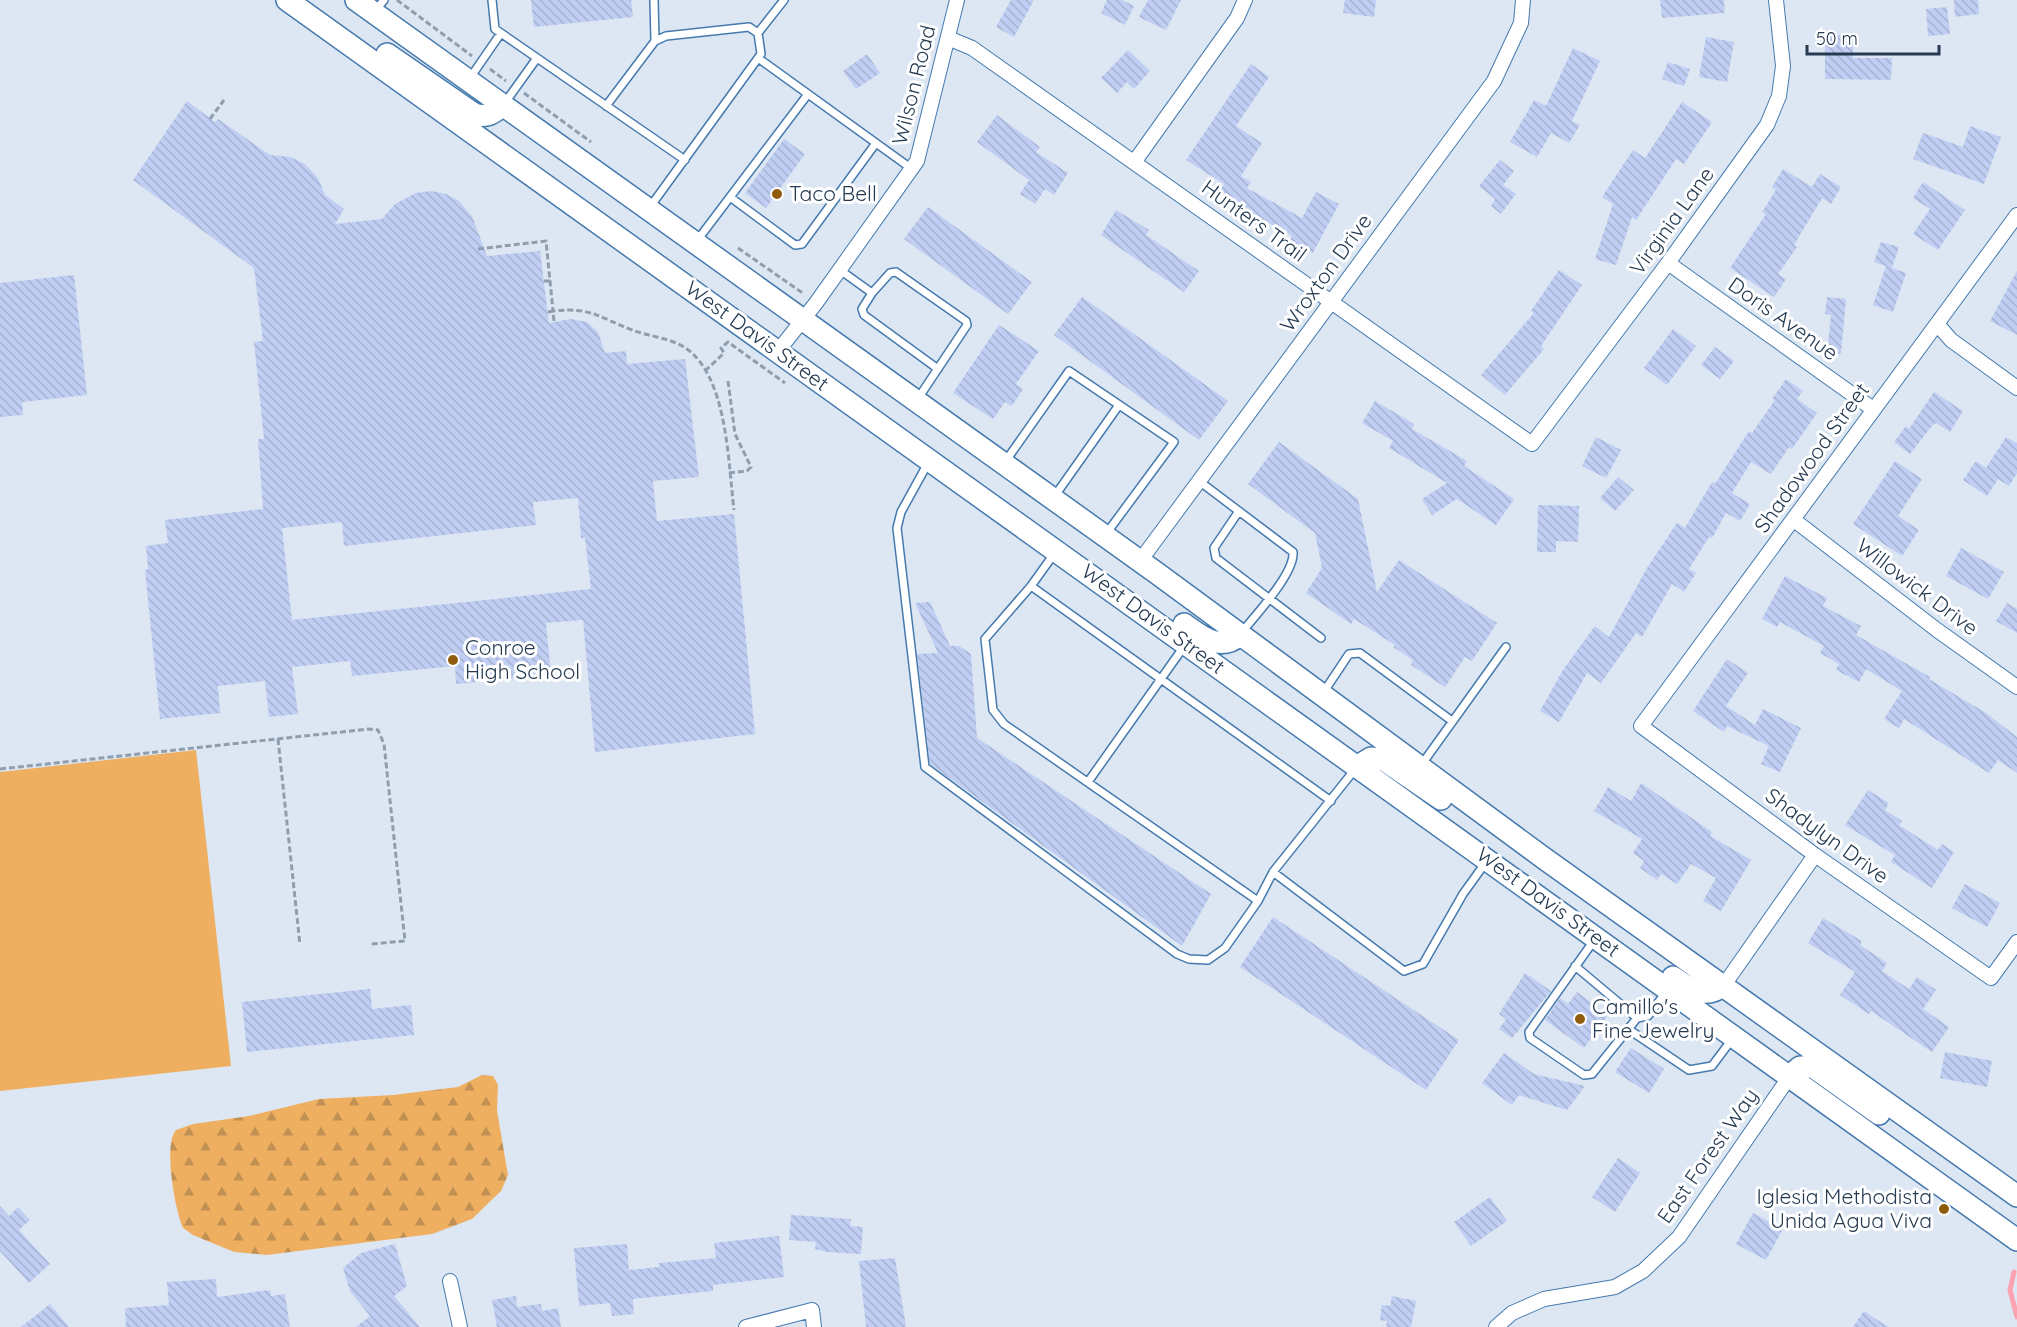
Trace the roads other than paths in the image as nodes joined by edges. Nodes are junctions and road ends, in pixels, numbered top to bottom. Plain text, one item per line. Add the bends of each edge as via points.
1 (287, 0) edge
2 (356, 0) edge
3 (492, 0) edge
4 (654, 0) edge
5 (784, 0) edge
6 (957, 0) edge
7 (1245, 0) edge
8 (1523, 0) edge
9 (1776, 0) edge
10 (379, 6) edge
11 (328, 29) junction
12 (501, 33) junction
13 (758, 33) junction
14 (948, 38) junction
15 (655, 41) junction
16 (537, 58) junction
17 (758, 58) junction
18 (468, 81) junction
19 (808, 94) junction
20 (502, 106) junction
21 (606, 106) junction
22 (876, 143) junction
23 (685, 160) junction
24 (1135, 161) junction
25 (912, 169) junction
26 (730, 197) junction
27 (648, 210) junction
28 (2017, 215) edge
29 (694, 244) junction
30 (1668, 263) junction
31 (840, 270) junction
32 (872, 293) junction
33 (1330, 302) junction
34 (802, 321) junction
35 (1938, 325) junction
36 (778, 351) junction
37 (938, 369) junction
38 (2017, 388) edge
39 (916, 402) junction
40 (1119, 405) junction
41 (1874, 409) junction
42 (1533, 444) joint
43 (930, 459) junction
44 (1003, 464) junction
45 (1199, 481) junction
46 (1053, 500) junction
47 (1239, 511) junction
48 (1794, 520) junction
49 (1019, 523) junction
50 (1105, 536) junction
51 (1057, 550) junction
52 (1140, 561) junction
53 (1031, 585) junction
54 (1269, 598) junction
55 (1240, 635) junction
56 (1321, 638) dead end
57 (1186, 643) junction
58 (1506, 647) dead end
59 (1160, 679) junction
60 (2017, 687) edge
61 (1322, 694) junction
62 (1452, 721) junction
63 (1641, 726) joint
64 (1358, 766) junction
65 (1420, 766) junction
66 (1088, 782) junction
67 (1331, 801) junction
68 (1527, 845) junction
69 (1815, 855) junction
70 (1488, 860) junction
71 (1273, 872) junction
72 (1258, 901) junction
73 (1562, 913) junction
74 (1596, 937) junction
75 (2017, 942) edge
76 (1575, 966) junction
77 (1724, 985) junction
78 (1668, 989) junction
79 (1637, 1018) junction
80 (1628, 1029) junction
81 (1734, 1036) junction
82 (1790, 1076) junction
83 (1957, 1152) junction
84 (2017, 1196) edge
85 (1983, 1215) junction
86 (2017, 1223) edge
87 (2017, 1240) edge
88 (450, 1281) dead end
89 (460, 1327) edge
90 (746, 1327) edge
91 (814, 1327) edge
92 (1496, 1327) edge

1 - 11 main road, West Davis Street
2 - 10 main road, West Davis Street
3 - 12 lane via 495,29
4 - 15 lane
5 - 13 lane
6 - 14 street, Wilson Road
7 - 24 street via 1237,18
8 - 33 street, Wroxton Drive via 1521,23 1494,81
9 - 30 street, Virginia Lane via 1783,66 1779,96 1767,125
10 - 18 main road, West Davis Street
11 - 20 main road via 354,31 474,114 491,115
11 - 36 main road, West Davis Street
12 - 16 lane
12 - 18 lane
13 - 15 lane via 749,27 666,36
13 - 17 lane
14 - 24 street, Hunters Trail via 972,48
14 - 25 street, Wilson Road
15 - 21 lane
16 - 20 lane
16 - 21 lane
17 - 19 lane
17 - 23 lane
18 - 20 main road, West Davis Street
19 - 22 lane
19 - 26 lane
20 - 27 main road, West Davis Street
21 - 23 lane
22 - 25 lane
22 - 26 lane via 802,244 795,245
23 - 27 lane
24 - 33 street, Hunters Trail
25 - 31 street, Wilson Road
26 - 29 lane
27 - 29 main road, West Davis Street
28 - 35 street, Shadowood Street
29 - 34 main road, West Davis Street
30 - 41 street, Doris Avenue
30 - 42 street, Virginia Lane
31 - 32 lane
31 - 34 street, Wilson Road
32 - 37 lane via 862,309 864,315
32 - 37 lane via 890,273 896,272 966,321
33 - 42 street, Hunters Trail
33 - 45 street, Wroxton Drive
34 - 36 street, Wilson Road
34 - 39 main road, West Davis Street
35 - 38 street via 1951,340
35 - 41 street, Shadowood Street
36 - 43 main road, West Davis Street
37 - 39 lane
39 - 44 main road, West Davis Street
40 - 44 lane via 1070,371
40 - 46 lane
40 - 50 lane via 1174,442
41 - 48 street, Shadowood Street
43 - 49 main road, West Davis Street
43 - 72 lane via 901,512 897,528 925,767 1177,954 1208,960 1217,956
44 - 46 main road, West Davis Street
45 - 47 lane
45 - 52 street, Wroxton Drive
46 - 50 main road, West Davis Street
47 - 54 lane via 1214,548 1216,558
47 - 54 lane via 1293,552 1294,560
48 - 60 street, Willowick Drive
48 - 63 street, Shadowood Street
49 - 51 main road, West Davis Street
49 - 55 main road via 1051,530 1204,639 1223,643
50 - 52 main road, West Davis Street
51 - 53 lane
51 - 57 main road, West Davis Street
52 - 55 main road, West Davis Street
53 - 59 lane
53 - 66 lane via 984,639 993,710 1004,724
54 - 55 lane
54 - 56 lane
55 - 61 main road, West Davis Street
57 - 59 lane
57 - 64 main road, West Davis Street
58 - 62 lane
59 - 66 lane
59 - 67 lane
61 - 62 lane via 1349,654 1360,653
61 - 65 main road, West Davis Street
62 - 65 lane
63 - 69 street, Shadylyn Drive
64 - 67 lane
64 - 68 main road via 1371,759 1384,760 1496,838
64 - 70 main road, West Davis Street
65 - 68 main road, West Davis Street
66 - 72 lane
67 - 71 lane
68 - 77 main road, West Davis Street
69 - 75 street, Shadylyn Drive via 1991,978
69 - 77 street
70 - 71 lane via 1463,894 1423,964 1404,971
70 - 73 main road, West Davis Street
71 - 72 lane
73 - 74 main road, West Davis Street
73 - 77 main road via 1589,918 1693,990 1715,992
74 - 76 lane
74 - 78 main road, West Davis Street
76 - 79 lane
76 - 80 lane via 1529,1032 1530,1038 1584,1075 1592,1074
77 - 83 main road, West Davis Street
78 - 79 lane via 1648,1016
78 - 81 main road, West Davis Street
79 - 80 lane
80 - 81 lane via 1689,1071 1712,1066
81 - 82 main road, West Davis Street
82 - 83 main road via 1800,1067 1813,1067 1920,1142
82 - 85 main road, West Davis Street
82 - 92 street, East Forest Way via 1679,1237 1642,1271 1615,1287 1544,1299 1512,1313
83 - 84 main road, West Davis Street
85 - 86 main road
85 - 87 main road, West Davis Street
88 - 89 street
90 - 91 street via 812,1310

